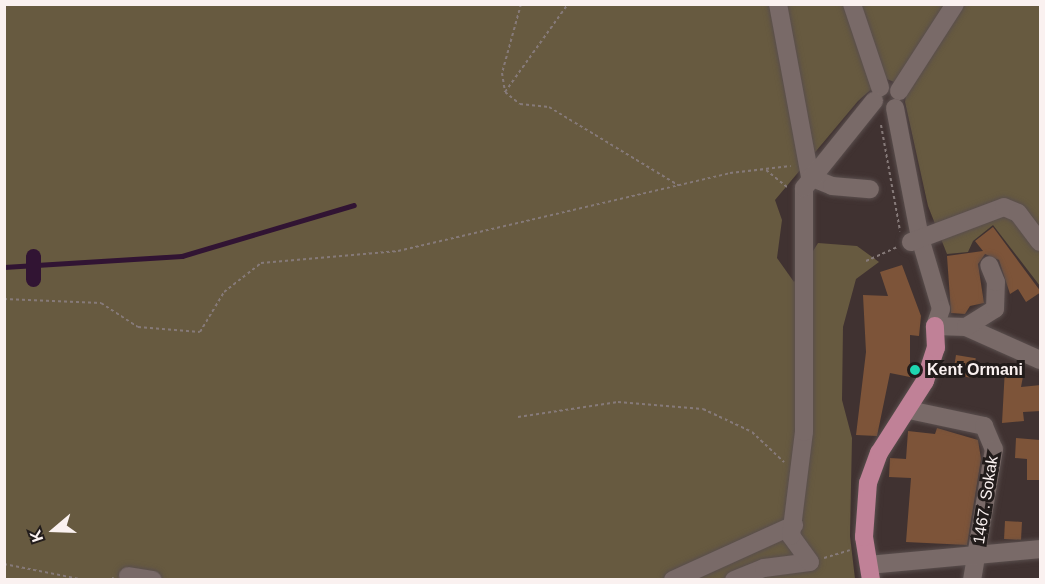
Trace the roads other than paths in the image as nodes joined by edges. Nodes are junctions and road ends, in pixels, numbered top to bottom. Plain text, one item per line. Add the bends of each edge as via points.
1 (778, 4) edge
2 (852, 4) edge
3 (955, 4) edge
4 (886, 99) junction
5 (808, 170) junction
6 (870, 189) dead end
7 (916, 241) junction
8 (1041, 242) edge
9 (989, 265) dead end
10 (935, 326) junction
11 (966, 327) junction
12 (1041, 360) edge
13 (909, 410) junction
14 (794, 525) junction
15 (1041, 549) edge
16 (978, 555) junction
17 (870, 572) edge
18 (128, 576) dead end
19 (153, 579) edge
20 (673, 579) edge
21 (734, 579) edge
22 (972, 579) edge

1 - 5 street
2 - 4 street
3 - 4 street
4 - 5 street
4 - 7 street
5 - 6 street via 832,186
5 - 14 street via 804,208 800,483
7 - 8 street via 1004,207 1018,213
7 - 10 street via 940,309
9 - 11 street via 996,282 995,309
10 - 11 street
10 - 13 main road via 936,348
11 - 12 street
13 - 16 street, 1467. Sokak via 984,426 989,435 994,449
13 - 17 main road via 879,453 868,483 865,546
14 - 20 street
14 - 21 street via 796,549 808,554 810,562 764,568
15 - 16 street
16 - 17 street
16 - 22 street, 1467. Sokak
18 - 19 street

